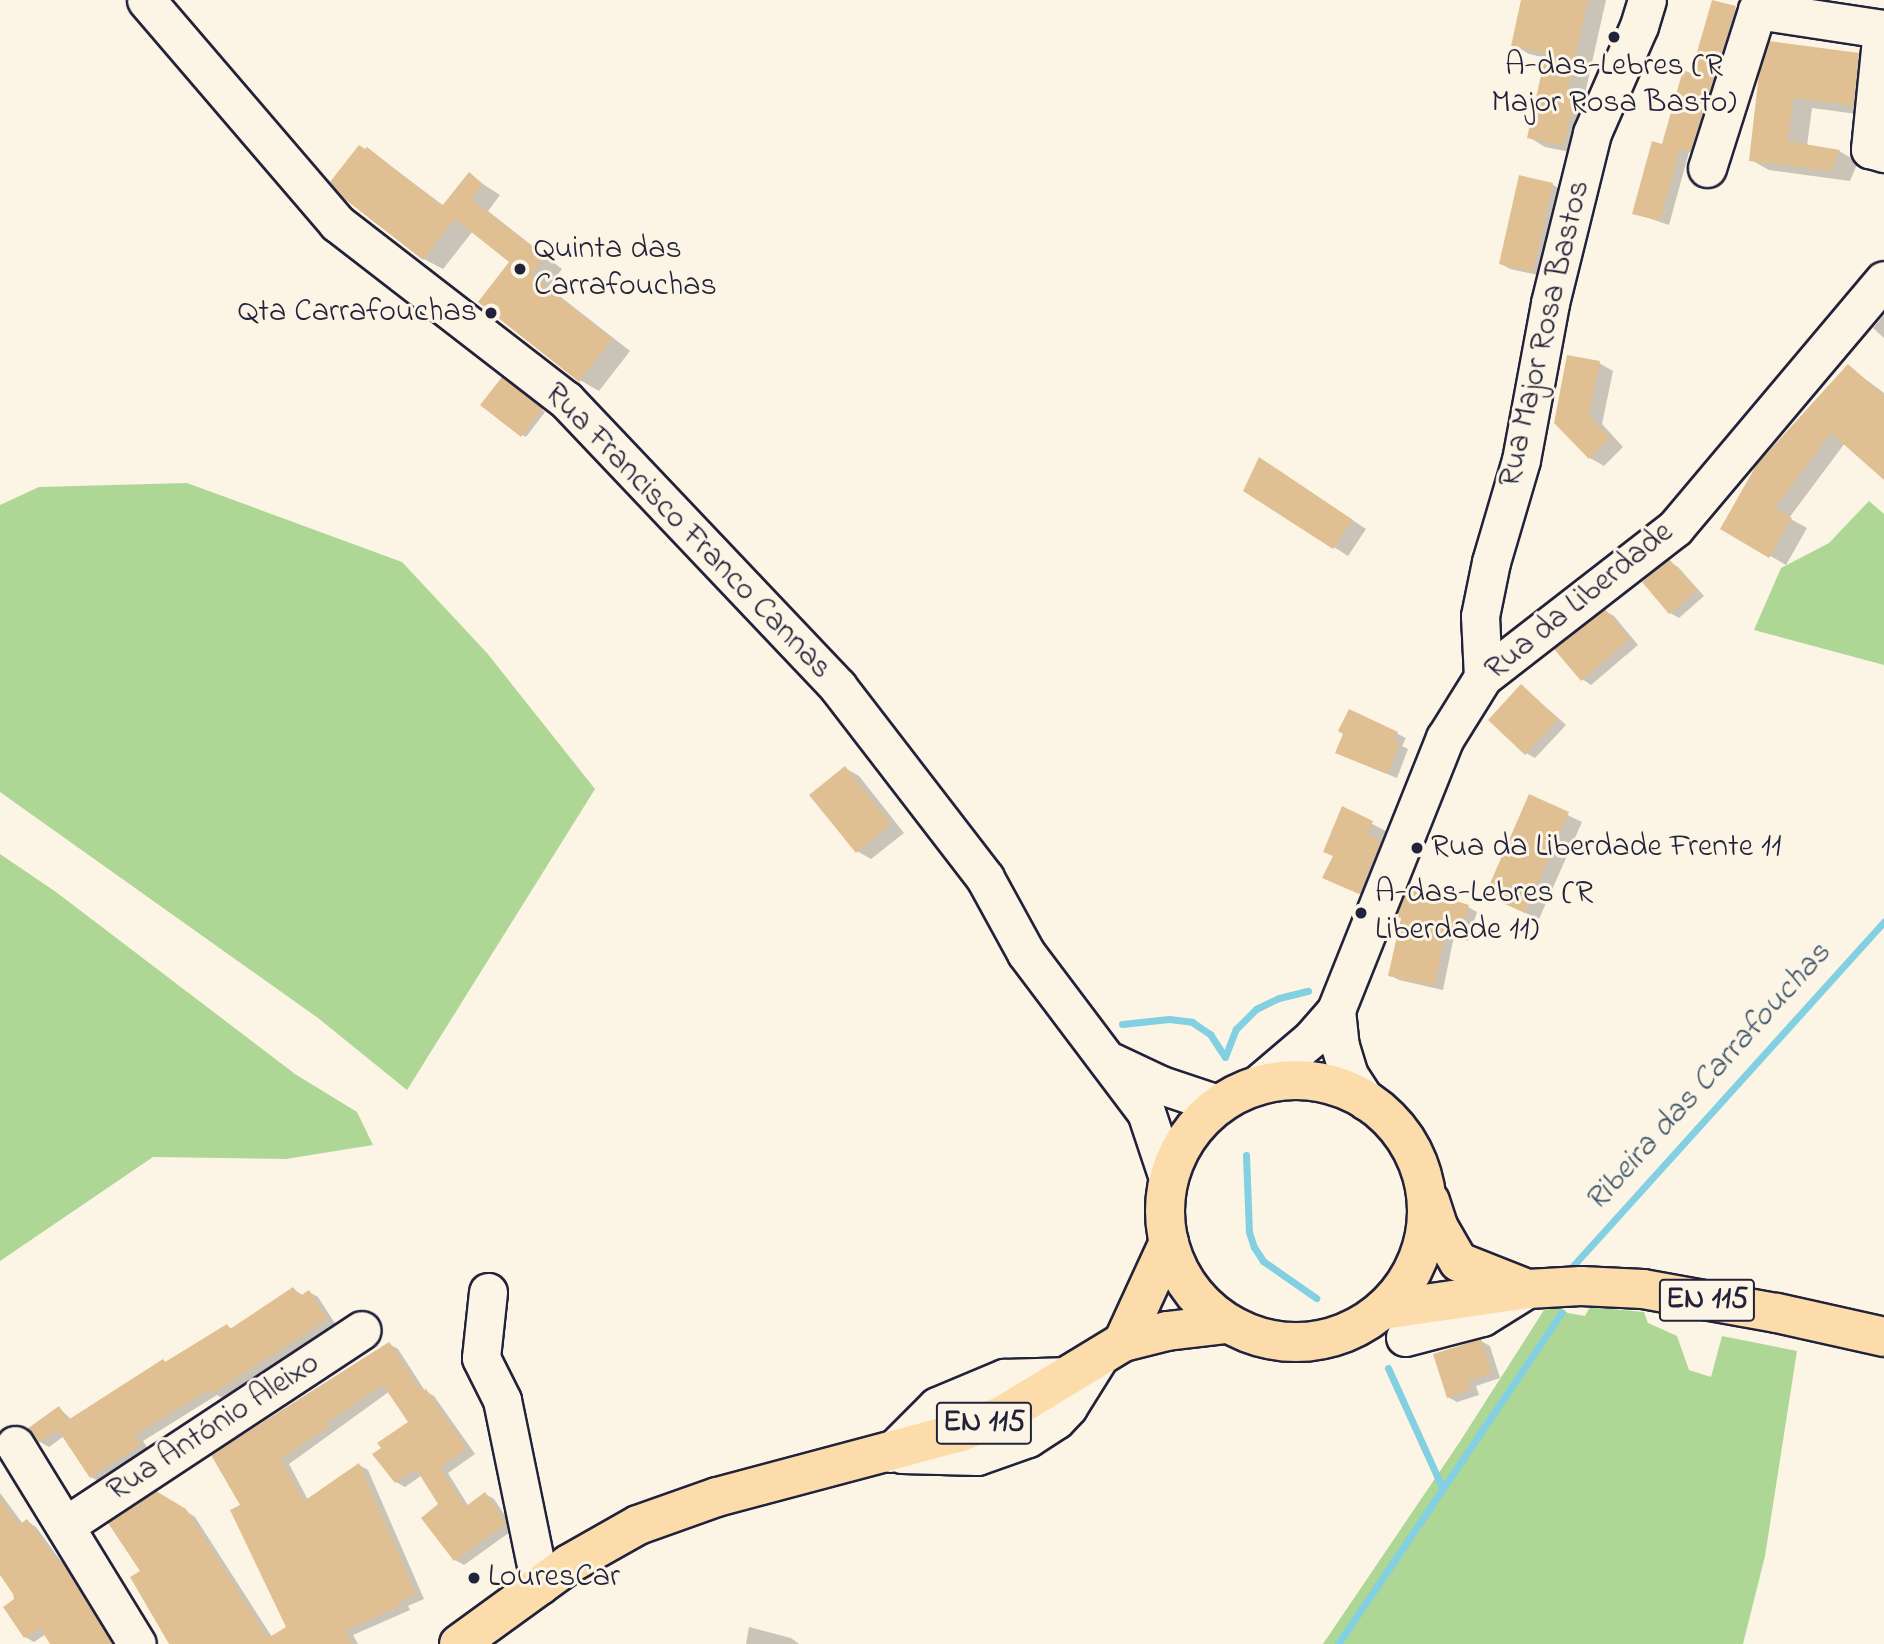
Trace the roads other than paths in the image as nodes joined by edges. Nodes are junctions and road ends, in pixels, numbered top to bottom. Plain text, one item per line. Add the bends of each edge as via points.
1 (146, 0) edge
2 (1647, 0) edge
3 (1884, 153) edge
4 (1707, 168) dead end
5 (1884, 280) edge
6 (1483, 677) junction
7 (1336, 1010) junction
8 (1108, 1060) junction
9 (1258, 1084) junction
10 (1366, 1101) junction
11 (1218, 1104) junction
12 (1168, 1178) junction
13 (1427, 1193) junction
14 (1169, 1242) junction
15 (1528, 1289) junction
16 (488, 1292) dead end
17 (1227, 1324) junction
18 (1394, 1324) junction
19 (362, 1330) dead end
20 (1884, 1337) edge
21 (1097, 1359) junction
22 (15, 1445) dead end
23 (66, 1525) junction
24 (540, 1586) junction
25 (473, 1639) edge
26 (137, 1644) edge

1 - 8 street, Rua Francisco Franco Cannas via 337,223 566,400 838,687 985,878 1026,953
2 - 6 street, Rua Major Rosa Bastos via 1592,133 1557,277 1521,460 1480,616
3 - 4 street via 1870,149 1882,29 1757,10
5 - 6 street, Rua da Liberdade via 1675,528
6 - 7 street, Rua da Liberdade via 1445,738
7 - 9 street, Rua da Liberdade via 1312,1038
7 - 10 street, Rua da Liberdade via 1346,1065
8 - 11 street, Rua Francisco Franco Cannas via 1161,1085
8 - 12 street, Rua Francisco Franco Cannas via 1146,1112
9 - 10 main road, EN 115 via 1303,1079 1347,1089
9 - 11 main road, EN 115
10 - 13 main road, EN 115 via 1385,1114 1413,1150
11 - 12 main road, EN 115 via 1186,1136
12 - 14 main road, EN 115 via 1164,1219
13 - 15 main road, EN 115 via 1438,1228 1459,1262
13 - 18 main road, EN 115 via 1425,1238
14 - 17 main road, EN 115 via 1174,1260 1197,1297
14 - 21 main road
15 - 18 main road, EN 115
15 - 20 main road, EN 115 via 1643,1289
16 - 24 street via 481,1358 502,1400
17 - 18 main road, EN 115 via 1266,1339 1307,1343
17 - 21 main road, EN 115 via 1167,1331
19 - 23 street, Rua António Aleixo
21 - 24 main road, EN 115 via 1003,1415 958,1433 677,1508 569,1564
22 - 23 street
23 - 26 street
24 - 25 main road, EN 115

